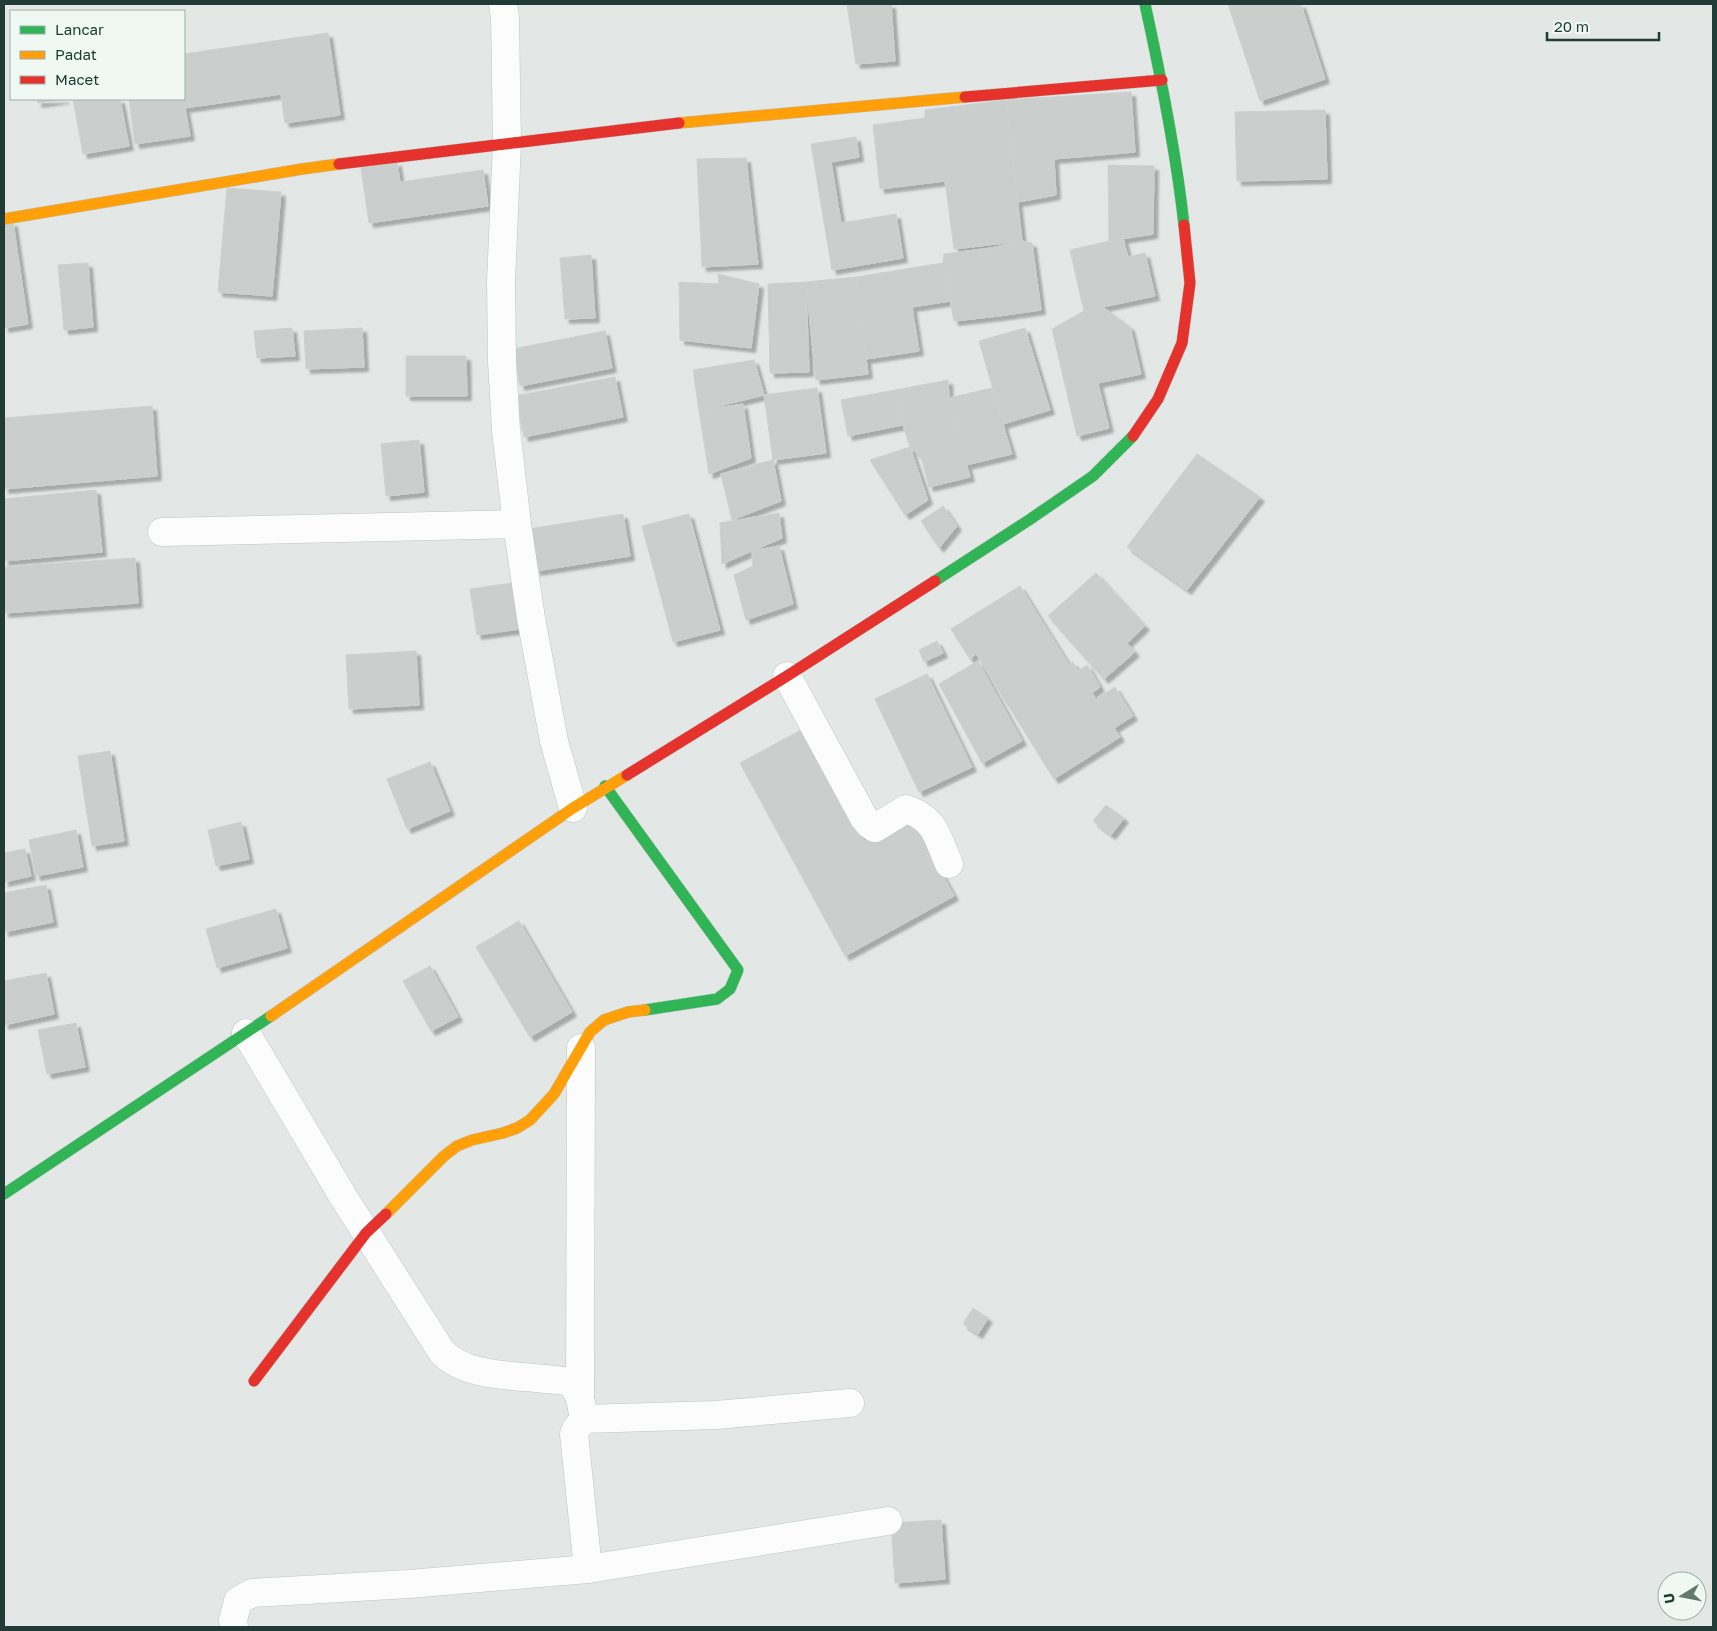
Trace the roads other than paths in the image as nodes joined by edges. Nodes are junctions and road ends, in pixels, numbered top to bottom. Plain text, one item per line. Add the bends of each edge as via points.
1 (503, 4) edge
2 (1145, 4) edge
3 (1162, 80) junction
4 (507, 144) junction
5 (4, 220) edge
6 (517, 524) junction
7 (162, 532) dead end
8 (786, 676) junction
9 (606, 786) junction
10 (573, 808) junction
11 (949, 864) dead end
12 (246, 1032) junction
13 (581, 1048) junction
14 (4, 1194) edge
15 (366, 1233) junction
16 (254, 1381) dead end
17 (850, 1403) dead end
18 (582, 1408) junction
19 (888, 1521) dead end
20 (588, 1569) junction
21 (234, 1627) edge

1 - 4 street
2 - 3 street
3 - 4 street via 685,122
3 - 8 street via 1180,190 1190,283 1182,344 1158,398 1134,435 1093,476
4 - 5 street via 302,169
4 - 6 street via 501,281 502,361
6 - 7 street
6 - 10 street via 554,741
8 - 9 street
8 - 11 street via 869,824 875,828 906,809 921,815 932,826
9 - 10 street
9 - 13 street via 738,970 730,989 717,998 628,1012 604,1020 590,1032
10 - 12 street
12 - 14 street
12 - 15 street
13 - 15 street via 554,1094 530,1120 517,1128 457,1146
13 - 18 street
15 - 16 street
15 - 18 street via 450,1360 477,1371 568,1382 574,1386
17 - 18 street via 716,1415
18 - 20 street via 574,1434
19 - 20 street
20 - 21 street via 252,1593 238,1601

